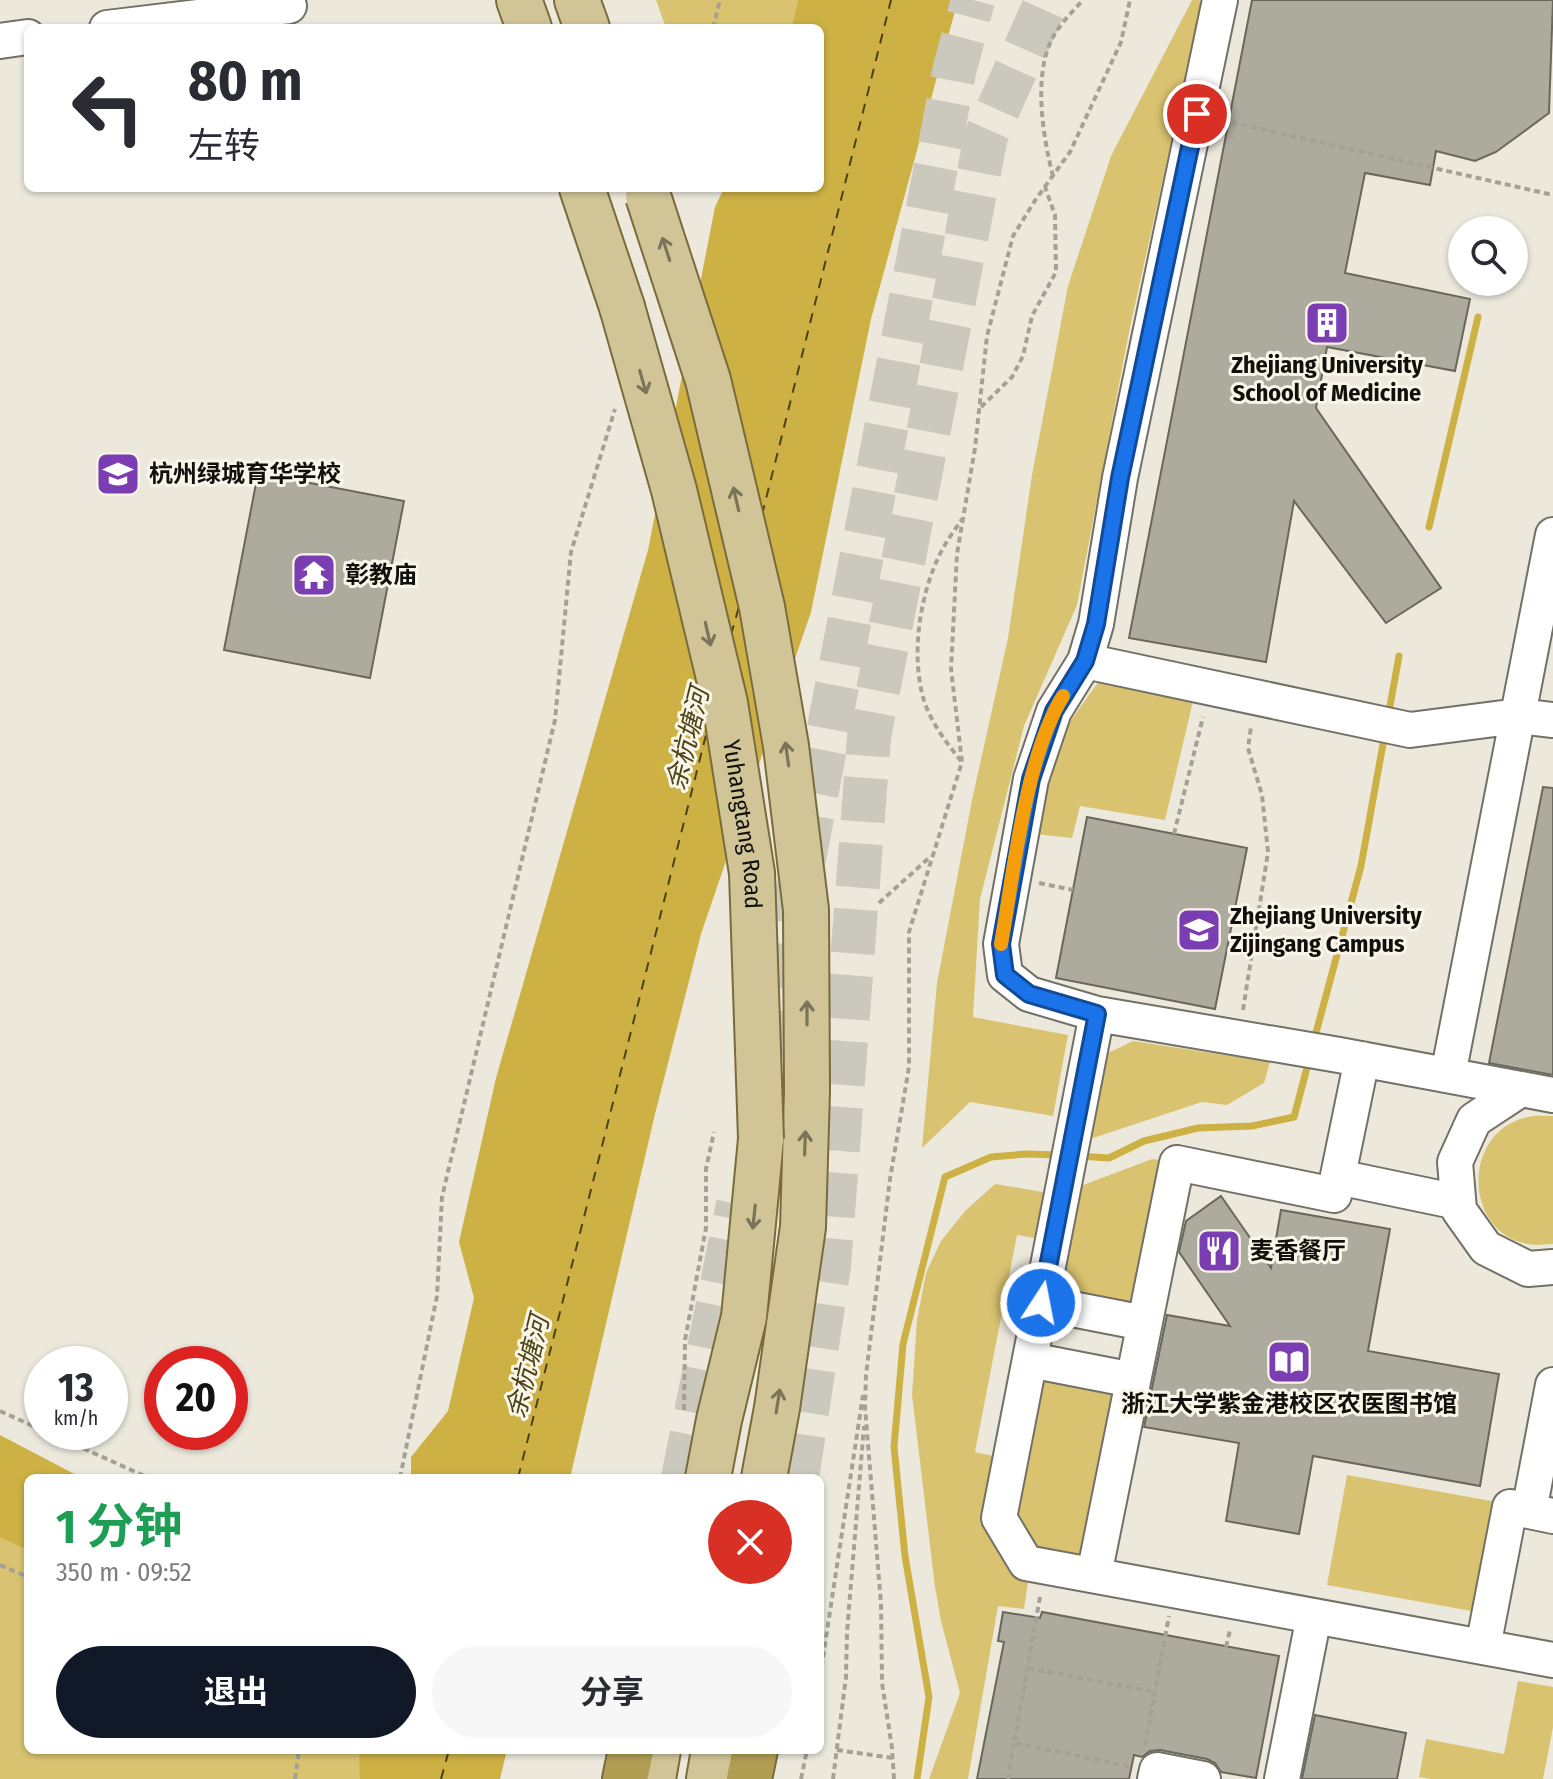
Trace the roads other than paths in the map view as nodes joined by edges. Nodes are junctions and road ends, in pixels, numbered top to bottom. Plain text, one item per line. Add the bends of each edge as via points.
1 (519, 0) edge
2 (577, 0) edge
3 (1220, 0) edge
4 (289, 6) dead end
5 (140, 24) edge
6 (528, 24) edge
7 (586, 24) edge
8 (24, 38) edge
9 (0, 41) edge
10 (583, 192) edge
11 (647, 192) edge
12 (1553, 535) edge
13 (1085, 661) junction
14 (1518, 716) junction
15 (1553, 720) edge
16 (1097, 1014) junction
17 (1351, 1057) junction
18 (1448, 1075) junction
19 (1537, 1092) edge
20 (1338, 1177) junction
21 (1458, 1202) junction
22 (1553, 1267) edge
23 (1041, 1303) junction
24 (1144, 1323) junction
25 (1030, 1360) junction
26 (1133, 1380) junction
27 (1552, 1396) edge
28 (709, 1474) edge
29 (765, 1474) edge
30 (1541, 1514) edge
31 (1094, 1575) junction
32 (1314, 1616) junction
33 (1483, 1647) junction
34 (1553, 1660) edge
35 (630, 1754) edge
36 (657, 1754) edge
37 (713, 1754) edge
38 (754, 1754) edge
39 (1146, 1769) edge
40 (625, 1779) edge
41 (653, 1779) edge
42 (709, 1779) edge
43 (749, 1779) edge
44 (1203, 1779) edge
45 (1282, 1779) edge

1 - 6 main road
2 - 7 main road
3 - 13 street
4 - 5 street
8 - 9 street
10 -> 28 main road, Yuhangtang Road, bridge via 674,490 727,719 752,873 761,1139 744,1317
29 -> 11 main road, bridge via 803,1227 806,910 765,622 708,380
12 - 14 street
13 - 14 street via 1410,730
13 - 16 street via 1054,711 1031,779 1001,944 1005,975 1029,994
14 - 15 street
14 - 18 street
16 - 17 street
16 - 23 street
17 - 18 street
17 - 20 street
18 - 19 street
19 - 21 street via 1474,1120 1455,1162
20 - 21 street
20 - 24 street via 1334,1195 1177,1163
21 - 22 street via 1486,1248 1528,1269
23 - 24 street
23 - 25 street
24 - 26 street
25 - 26 street
25 - 31 street via 999,1518 1026,1563
26 - 31 street
27 - 30 street
30 - 33 street via 1510,1507
31 - 32 street
32 - 33 street
32 - 45 street
33 - 34 street
35 - 40 highway
36 - 41 main road
37 - 42 main road
38 - 43 highway
39 - 44 street

